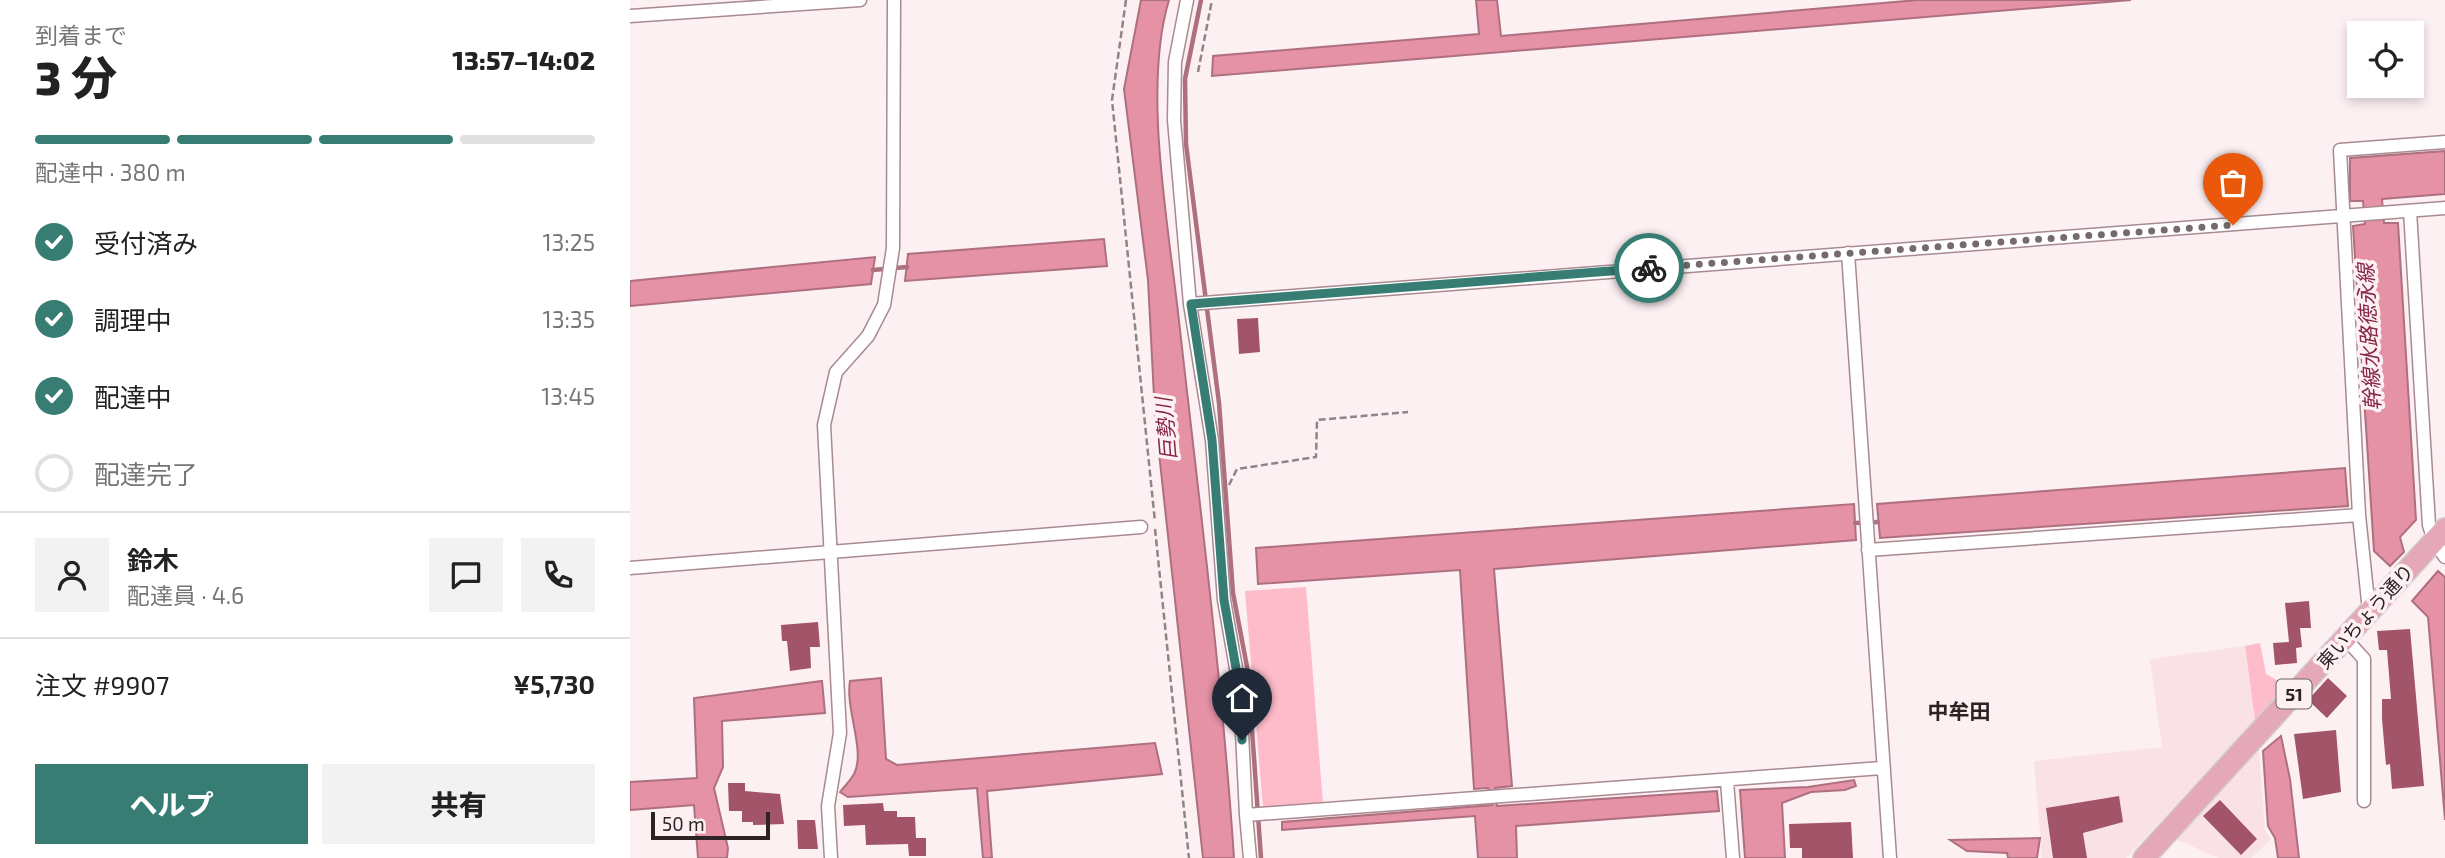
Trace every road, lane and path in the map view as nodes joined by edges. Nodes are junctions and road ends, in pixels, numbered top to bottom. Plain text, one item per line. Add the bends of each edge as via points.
1 (860, 0) edge
2 (894, 0) edge
3 (1126, 0) edge
4 (1186, 0) edge
5 (1212, 0) edge
6 (630, 16) edge
7 (1198, 72) dead end
8 (2445, 142) edge
9 (2445, 208) edge
10 (2410, 211) junction
11 (2343, 217) junction
12 (1848, 253) junction
13 (1191, 304) junction
14 (1408, 412) dead end
15 (1231, 484) dead end
16 (2359, 516) junction
17 (1141, 527) dead end
18 (2441, 542) edge
19 (1868, 550) junction
20 (830, 552) junction
21 (630, 568) edge
22 (2369, 612) junction
23 (2345, 638) junction
24 (1882, 768) junction
25 (1727, 781) junction
26 (2364, 801) dead end
27 (1254, 814) junction
28 (831, 858) edge
29 (1189, 858) edge
30 (1250, 858) edge
31 (1733, 858) edge
32 (1890, 858) edge
33 (2144, 858) edge

1 - 6 street
2 - 20 street via 890,268 884,306 868,336 836,372 828,400 824,425
3 - 29 path via 1112,100
4 - 13 street via 1175,62 1174,120
5 - 7 path
8 - 11 street via 2340,150
9 - 10 street
10 - 11 street
10 - 18 street via 2429,525
11 - 12 street
11 - 16 street
12 - 13 street
12 - 19 street
13 - 27 street via 1212,440 1224,600
14 - 15 path via 1317,420 1316,457 1237,469
16 - 19 street
16 - 22 street
17 - 20 street
18 - 22 main road, 東いちょう通り / 51
19 - 24 street
20 - 21 street
20 - 28 street via 841,733 828,806
22 - 23 main road, 東いちょう通り / 51
23 - 26 street via 2364,659
23 - 33 main road, 東いちょう通り / 51
24 - 25 street
24 - 32 street
25 - 27 street
25 - 31 street
27 - 30 street

